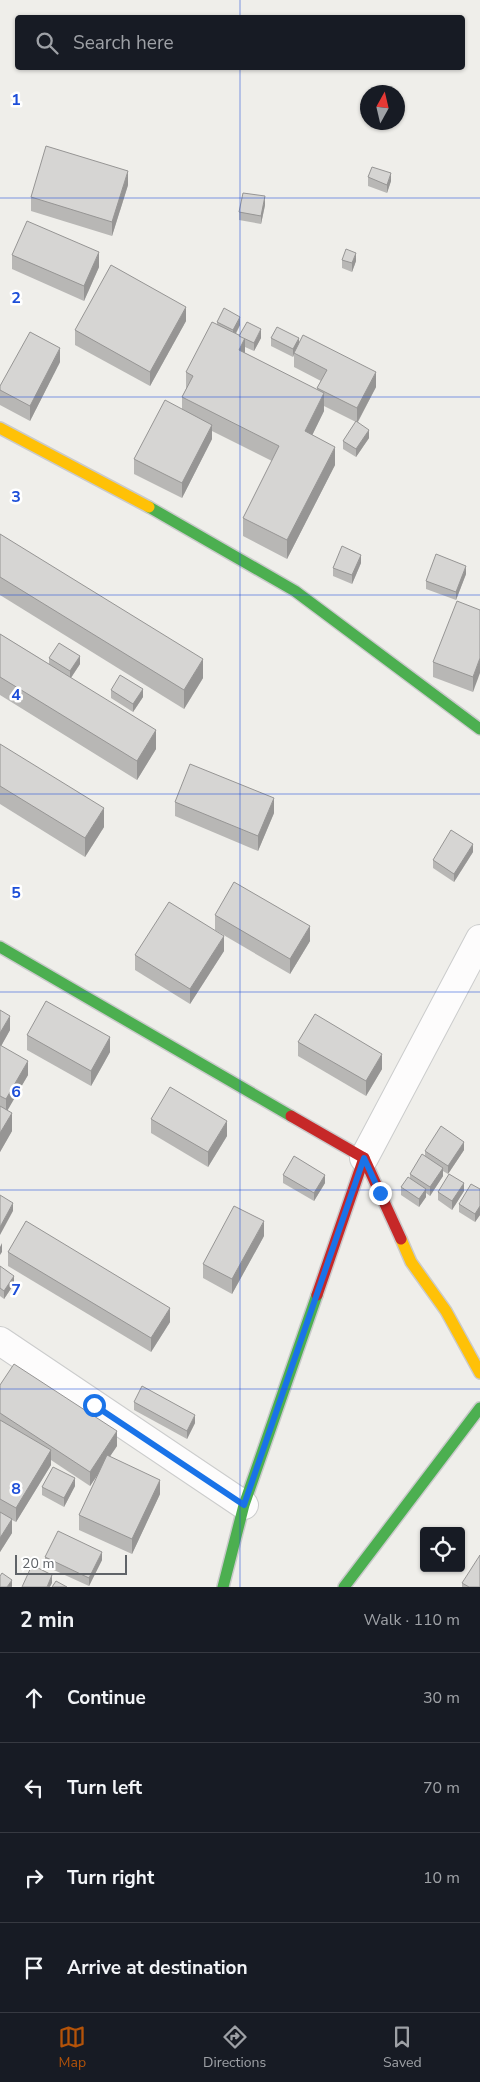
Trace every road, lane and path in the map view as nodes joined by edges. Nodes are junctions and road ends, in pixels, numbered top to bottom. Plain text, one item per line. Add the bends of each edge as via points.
1 (0, 428) edge
2 (480, 729) edge
3 (480, 939) edge
4 (0, 947) edge
5 (364, 1158) junction
6 (0, 1341) edge
7 (480, 1373) edge
8 (480, 1408) edge
9 (244, 1505) junction
10 (223, 1587) edge
11 (344, 1587) edge

1 - 2 street via 120,491 295,591
3 - 5 street
4 - 5 street
5 - 7 street via 411,1262 446,1311
5 - 9 street
6 - 9 street
8 - 11 street
9 - 10 street

